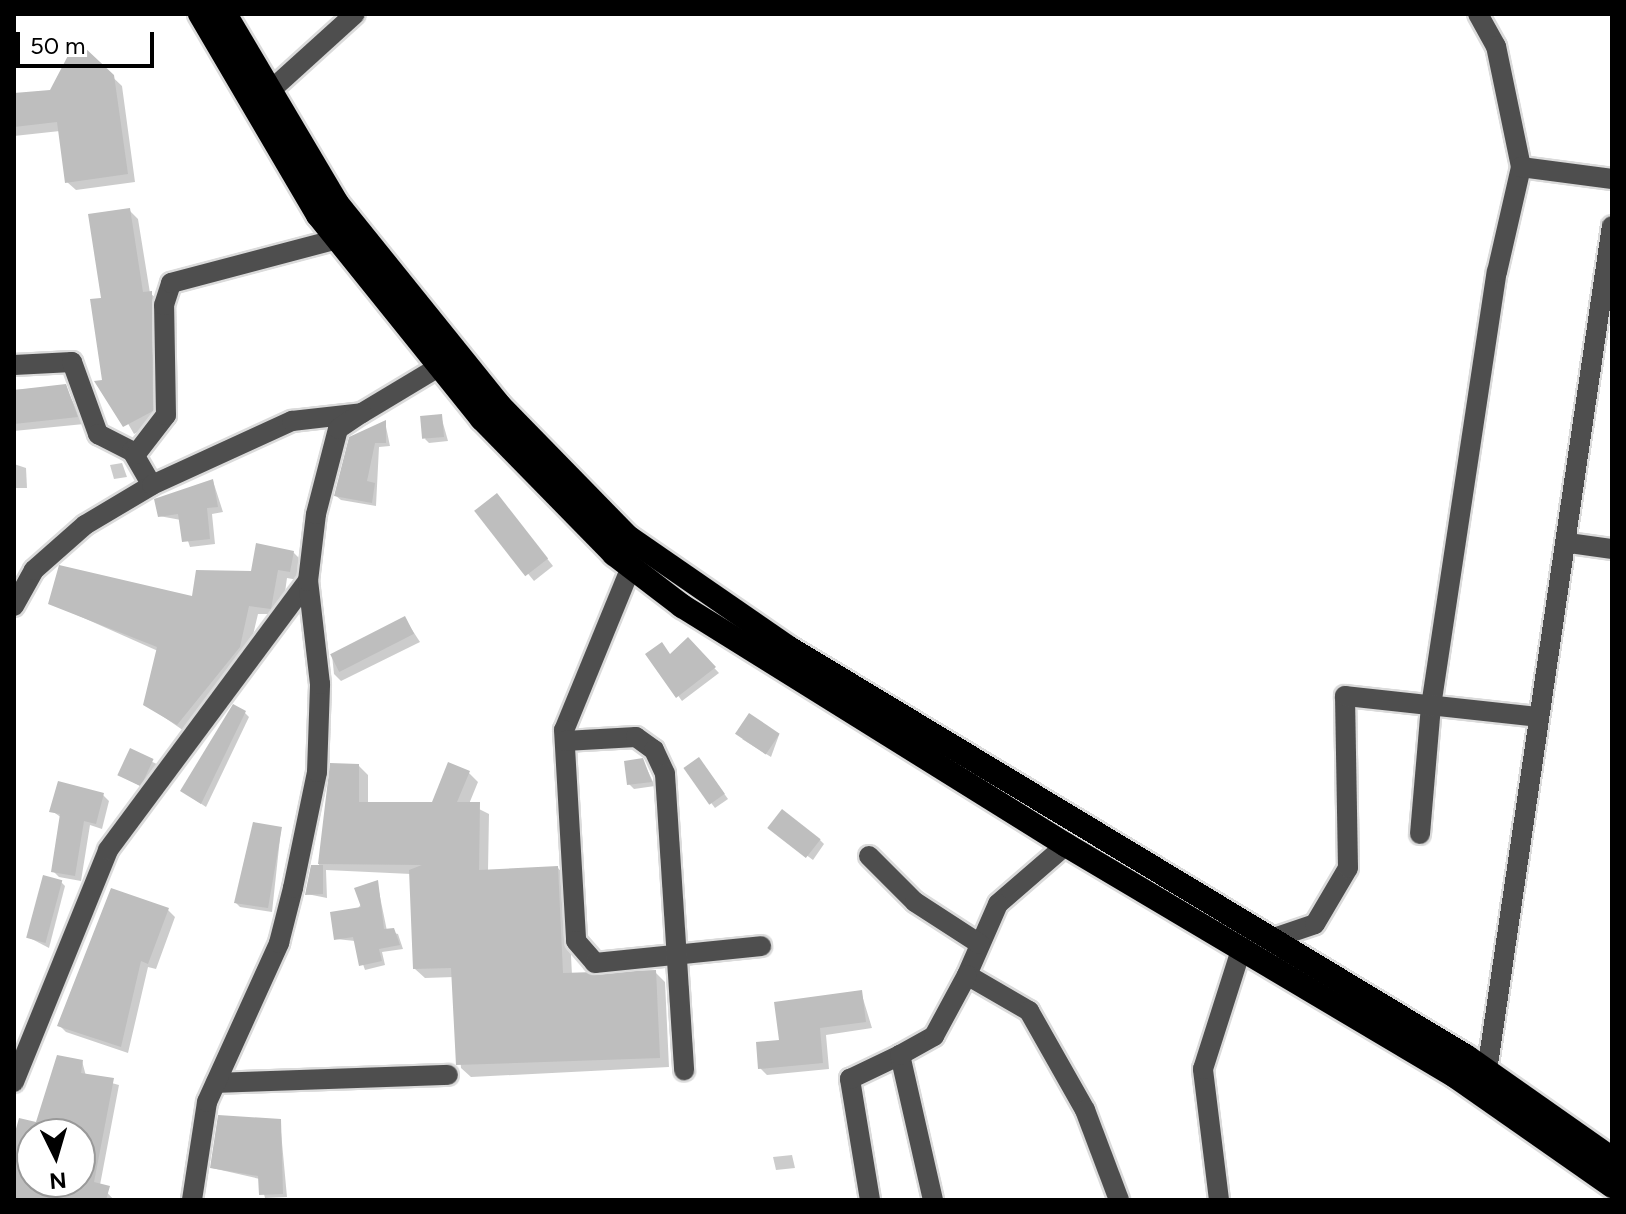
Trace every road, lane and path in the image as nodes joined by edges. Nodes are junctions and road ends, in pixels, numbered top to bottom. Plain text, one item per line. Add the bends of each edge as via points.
1 (200, 14) edge
2 (225, 14) edge
3 (355, 14) edge
4 (1478, 14) edge
5 (259, 100) junction
6 (1521, 167) junction
7 (1612, 179) edge
8 (1612, 226) edge
9 (338, 239) junction
10 (387, 283) junction
11 (450, 361) junction
12 (14, 365) edge
13 (362, 413) junction
14 (136, 454) junction
15 (152, 485) junction
16 (1569, 543) junction
17 (1612, 549) edge
18 (631, 567) junction
19 (308, 581) junction
20 (14, 606) edge
21 (1431, 706) junction
22 (1539, 717) junction
23 (565, 741) junction
24 (1420, 834) dead end
25 (1066, 845) junction
26 (869, 856) dead end
27 (1271, 939) junction
28 (980, 944) junction
29 (761, 946) dead end
30 (1242, 947) junction
31 (676, 955) junction
32 (967, 975) junction
33 (900, 1055) junction
34 (684, 1070) dead end
35 (448, 1075) dead end
36 (1481, 1080) junction
37 (14, 1082) edge
38 (216, 1083) junction
39 (1612, 1159) edge
40 (1612, 1186) edge
41 (192, 1200) edge
42 (870, 1200) edge
43 (933, 1200) edge
44 (1119, 1200) edge
45 (1219, 1200) edge

1 - 5 highway
2 - 5 highway
3 - 5 street
4 - 6 street via 1496,46
5 - 9 highway
5 - 10 highway via 336,202
6 - 7 street
6 - 21 street via 1497,272
8 - 16 street
9 - 10 highway
9 - 14 street via 171,283 164,305 166,415
10 - 11 highway
11 - 13 street
11 - 18 highway via 569,514
11 - 27 highway via 584,499 695,588
12 - 14 street via 72,362 98,434
13 - 15 street via 292,421
13 - 19 street via 338,429
14 - 15 street
15 - 20 street via 85,525 34,570
16 - 17 street
16 - 22 street
18 - 23 street via 576,690
18 - 25 highway
19 - 37 street via 108,850
19 - 38 street via 320,684 317,772 279,943
21 - 22 street
21 - 24 street
21 - 27 street via 1345,696 1348,868 1315,924
22 - 36 street
23 - 31 street via 636,737 654,750 670,804
23 - 31 street via 576,941 584,957 595,963
25 - 28 street via 998,904
25 - 30 highway
26 - 28 street via 915,902
27 - 36 highway
28 - 32 street
29 - 31 street
30 - 36 highway
30 - 45 street via 1203,1069
31 - 34 street
32 - 33 street via 934,1036
32 - 44 street via 1029,1011 1085,1110
33 - 42 street via 850,1079
33 - 43 street
35 - 38 street
36 - 39 highway
36 - 40 highway
38 - 41 street via 191,1171

